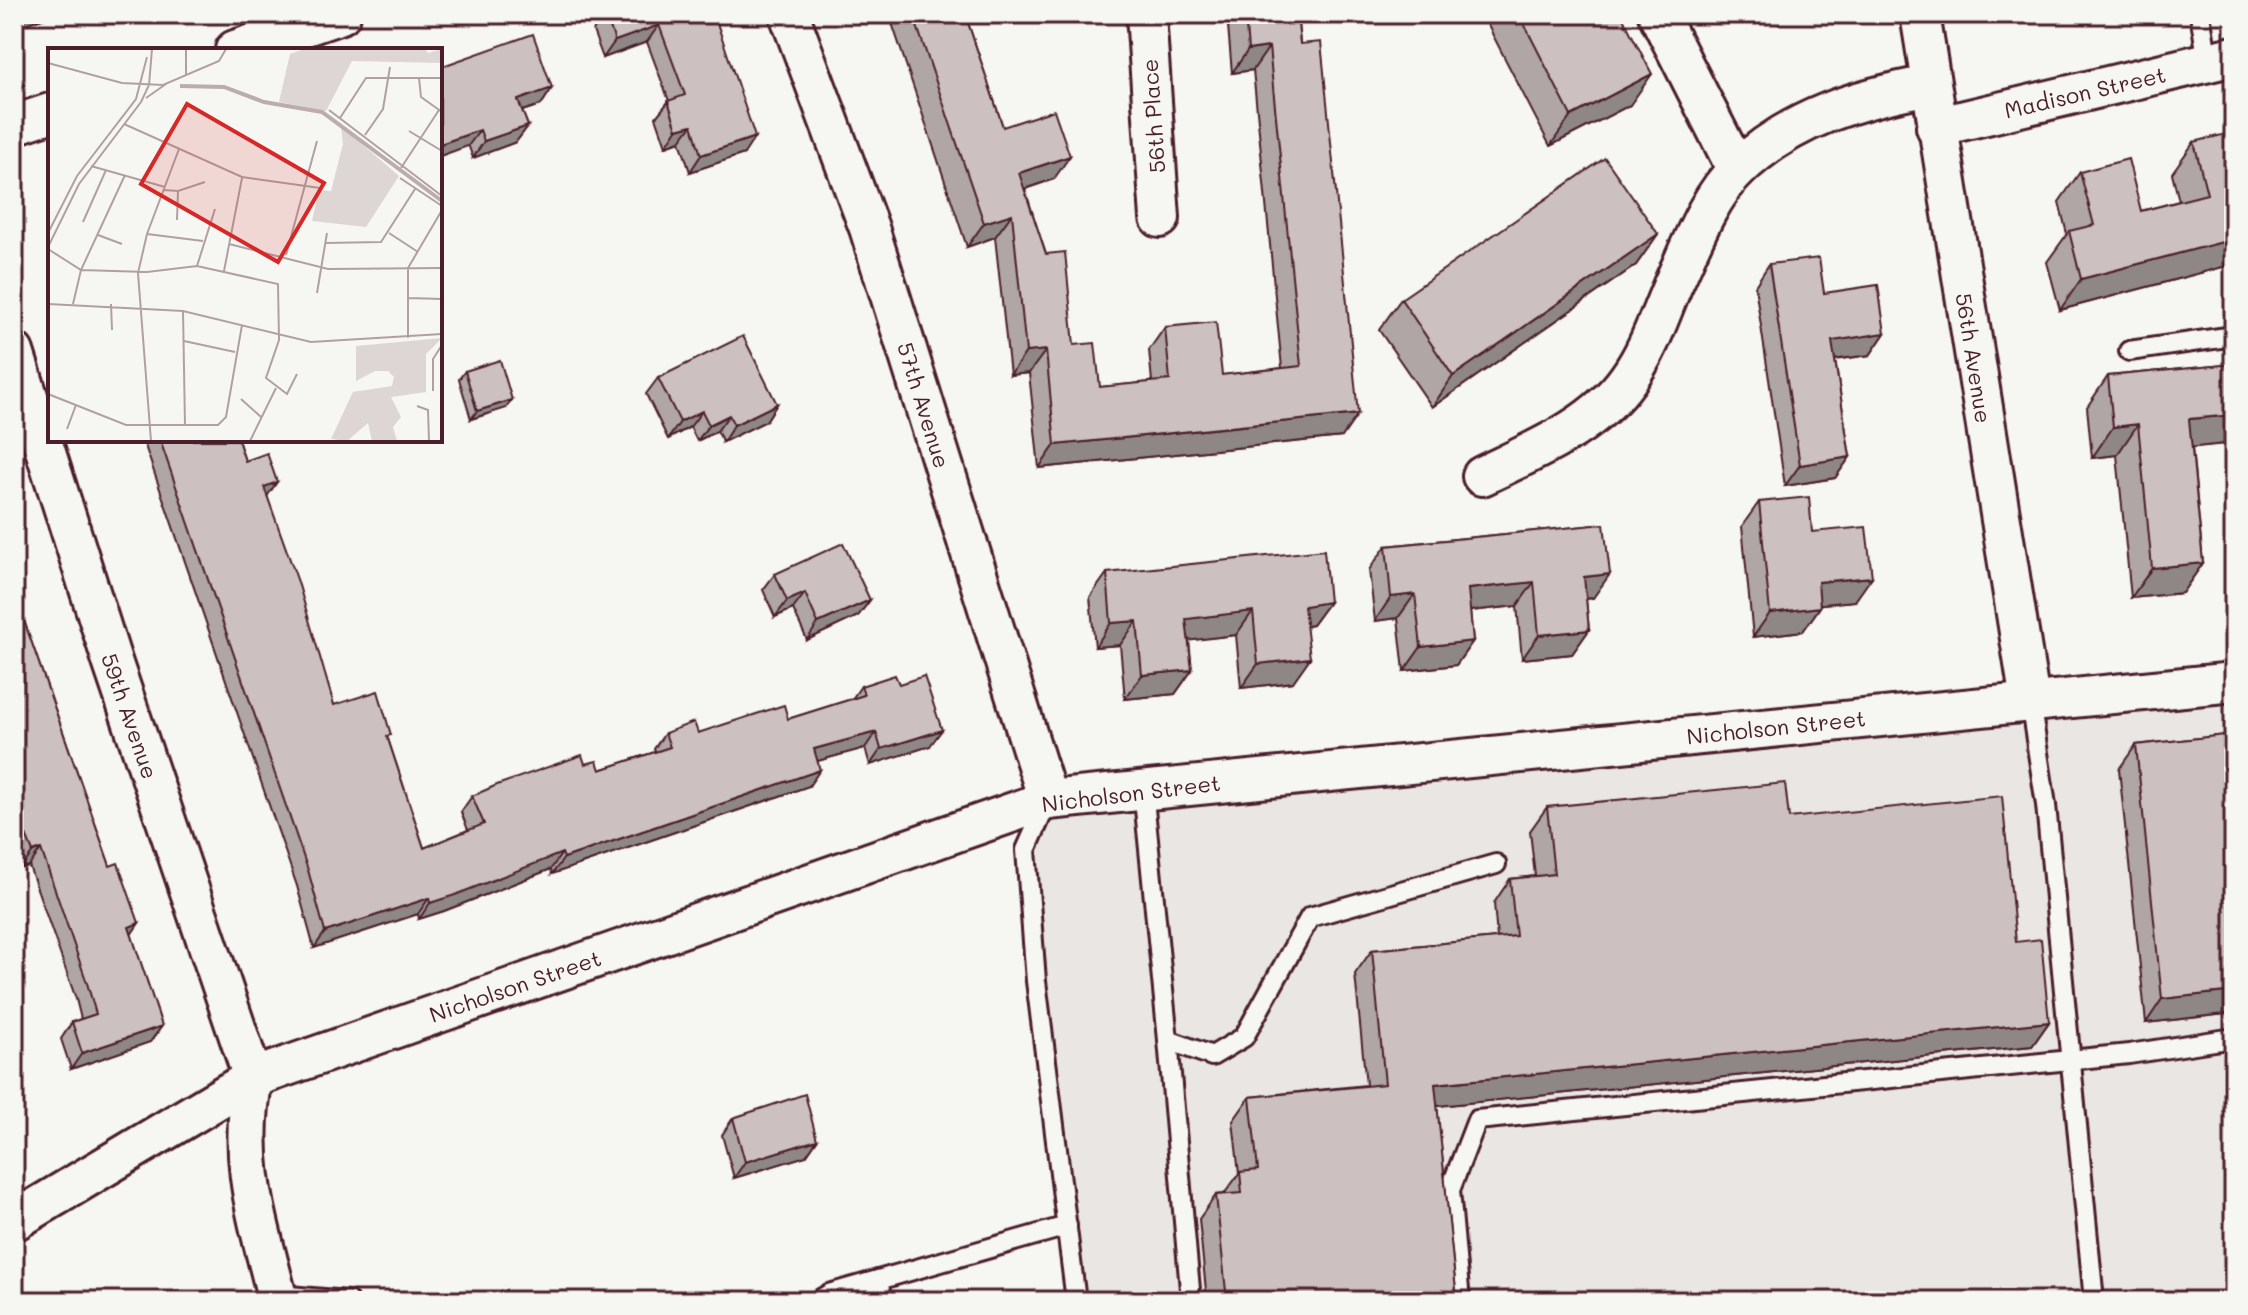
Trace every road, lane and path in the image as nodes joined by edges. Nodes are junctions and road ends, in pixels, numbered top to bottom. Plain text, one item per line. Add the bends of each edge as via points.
1 (341, 14) edge
2 (789, 14) edge
3 (1146, 14) edge
4 (1658, 14) edge
5 (1920, 14) edge
6 (2200, 14) edge
7 (241, 48) edge
8 (2221, 59) edge
9 (1930, 85) junction
10 (48, 114) edge
11 (14, 125) edge
12 (1936, 127) junction
13 (1737, 170) junction
14 (1160, 218) dead end
15 (2234, 336) edge
16 (2129, 351) dead end
17 (14, 352) edge
18 (1482, 476) dead end
19 (2234, 682) edge
20 (2030, 701) junction
21 (1143, 789) junction
22 (1048, 800) junction
23 (1496, 864) dead end
24 (2234, 1038) edge
25 (1168, 1040) junction
26 (2071, 1059) junction
27 (253, 1078) junction
28 (14, 1221) edge
29 (1067, 1226) junction
30 (878, 1280) junction
31 (278, 1298) edge
32 (348, 1301) edge
33 (817, 1301) edge
34 (882, 1301) edge
35 (1076, 1301) edge
36 (1191, 1301) edge
37 (1460, 1301) edge
38 (2094, 1301) edge

1 - 7 street
2 - 22 street, 57th Avenue via 869,228
3 - 14 street, 56th Place
4 - 13 street
5 - 9 street, 56th Avenue
6 - 8 lane
8 - 12 street, Madison Street
9 - 12 street, 56th Avenue
9 - 13 street via 1862,98 1835,109 1775,141
10 - 11 street
12 - 20 street, 56th Avenue
13 - 18 street via 1713,202 1628,380 1609,402 1557,439
15 - 16 lane
17 - 27 street, 59th Avenue
19 - 20 street, Nicholson Street
20 - 21 street, Nicholson Street
20 - 26 lane via 2046,805
21 - 22 street, Nicholson Street
21 - 25 lane
22 - 27 street, Nicholson Street
22 - 29 lane via 1026,850 1036,981
23 - 25 lane via 1310,917 1244,1037 1212,1056
24 - 26 lane
25 - 36 lane
26 - 37 lane via 1477,1120 1450,1190
26 - 38 lane
27 - 28 street, Nicholson Street
27 - 31 street via 244,1147
29 - 30 lane
29 - 35 lane
30 - 33 lane
30 - 34 lane
31 - 32 lane

